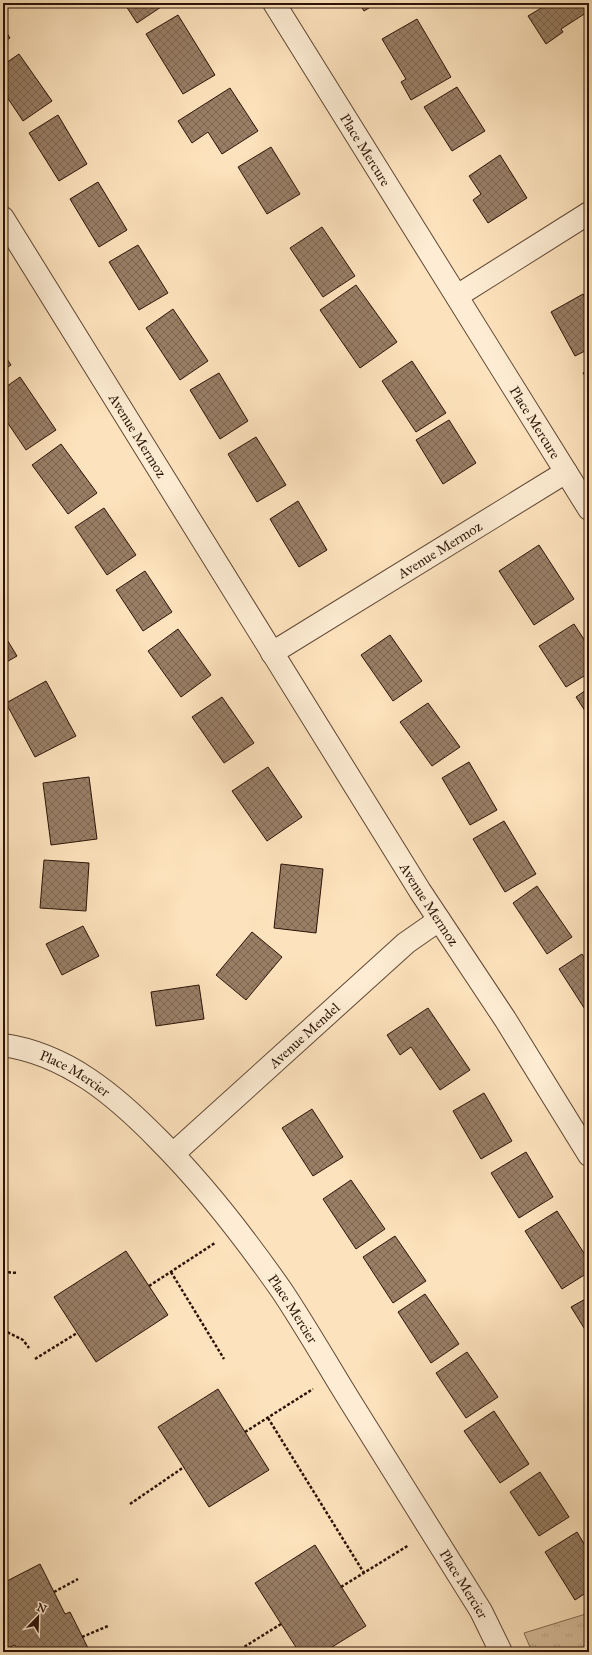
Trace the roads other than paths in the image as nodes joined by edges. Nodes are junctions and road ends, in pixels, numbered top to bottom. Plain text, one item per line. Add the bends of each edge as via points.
1 (274, 3) edge
2 (589, 213) edge
3 (3, 218) edge
4 (456, 296) junction
5 (566, 472) junction
6 (589, 509) edge
7 (272, 653) junction
8 (439, 920) junction
9 (3, 1045) edge
10 (173, 1154) junction
11 (589, 1155) edge
12 (501, 1652) edge

1 - 4 street, Place Mercure
2 - 4 street
3 - 7 street, Avenue Mermoz
4 - 5 street, Place Mercure
5 - 6 street, Place Mercure
5 - 7 street, Avenue Mermoz
7 - 8 street, Avenue Mermoz
8 - 10 street, Avenue Mendel via 406,943
8 - 11 street, Avenue Mermoz via 505,1019
9 - 10 street, Place Mercier via 45,1056 98,1084
10 - 12 street, Place Mercier via 241,1234 283,1293 481,1612

